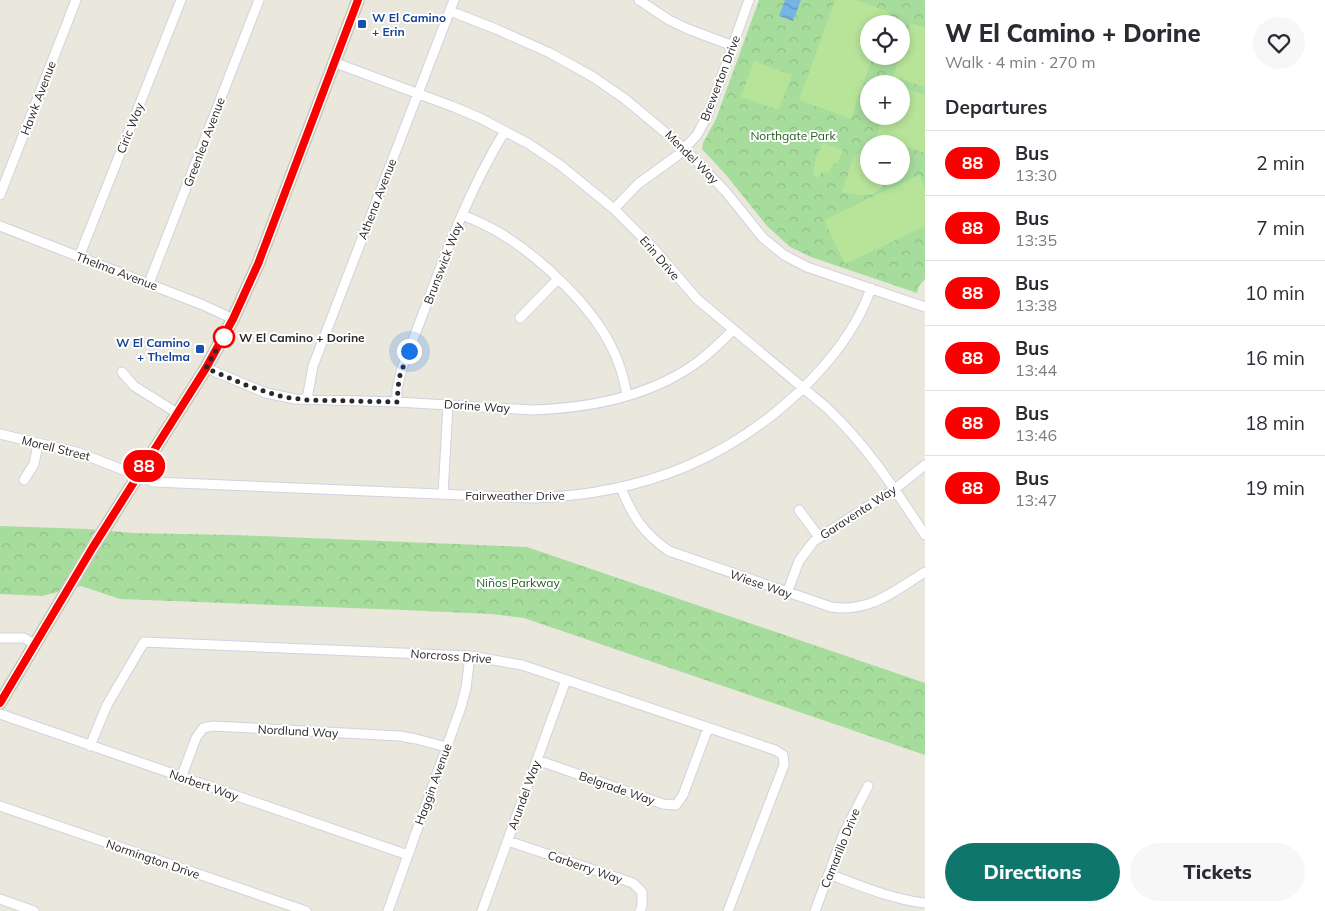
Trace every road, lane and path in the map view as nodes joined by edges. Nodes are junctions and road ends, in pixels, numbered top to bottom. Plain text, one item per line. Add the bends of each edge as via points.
1 (76, 0) edge
2 (181, 0) edge
3 (259, 0) edge
4 (358, 0) edge
5 (454, 0) edge
6 (749, 0) edge
7 (645, 2) edge
8 (450, 11) junction
9 (733, 46) junction
10 (333, 62) junction
11 (418, 94) junction
12 (505, 131) junction
13 (685, 149) junction
14 (0, 196) edge
15 (614, 209) junction
16 (462, 215) junction
17 (0, 226) edge
18 (80, 256) junction
19 (558, 279) junction
20 (149, 283) junction
21 (871, 288) junction
22 (925, 307) edge
23 (520, 318) dead end
24 (233, 319) junction
25 (733, 330) junction
26 (206, 368) junction
27 (122, 372) dead end
28 (803, 388) junction
29 (627, 396) junction
30 (307, 400) junction
31 (397, 402) junction
32 (448, 405) junction
33 (178, 413) junction
34 (0, 434) edge
35 (38, 444) junction
36 (925, 465) edge
37 (138, 476) junction
38 (24, 480) dead end
39 (621, 488) junction
40 (895, 489) junction
41 (443, 494) junction
42 (799, 510) dead end
43 (925, 535) edge
44 (819, 538) junction
45 (925, 572) edge
46 (787, 592) junction
47 (0, 638) edge
48 (34, 644) junction
49 (470, 656) junction
50 (566, 680) junction
51 (0, 703) edge
52 (0, 714) edge
53 (708, 728) junction
54 (90, 746) junction
55 (446, 747) junction
56 (537, 760) junction
57 (181, 778) junction
58 (868, 786) dead end
59 (0, 806) edge
60 (508, 841) junction
61 (408, 856) junction
62 (829, 874) junction
63 (0, 899) edge
64 (925, 903) edge
65 (34, 911) edge
66 (306, 911) edge
67 (388, 911) edge
68 (482, 911) edge
69 (640, 911) edge
70 (728, 911) edge
71 (815, 911) edge

1 - 14 street, Hawk Avenue
2 - 18 street, Ciric Way
3 - 20 street, Greenlea Avenue
4 - 10 main road
5 - 8 street, Athena Avenue
6 - 9 street, Brewerton Drive
7 - 9 street via 669,20
8 - 11 street, Athena Avenue
8 - 13 street, Mendel Way via 523,40 592,77 633,105
9 - 13 street, Brewerton Drive via 708,114
10 - 11 street, Erin Drive
10 - 24 main road via 258,264
11 - 12 street, Erin Drive
11 - 30 street, Athena Avenue via 313,366
12 - 15 street, Erin Drive via 560,165
12 - 16 street, Brunswick Way via 486,161
13 - 15 street, Brewerton Drive via 638,184
13 - 21 street, Mendel Way via 773,247 808,267
15 - 25 street, Erin Drive via 697,299
16 - 19 street via 513,242
16 - 31 street, Brunswick Way via 402,368
17 - 18 street, Thelma Avenue
18 - 20 street, Thelma Avenue
19 - 23 street
19 - 29 street via 606,336 617,358
20 - 24 street, Thelma Avenue
21 - 22 street, Mendel Way
21 - 28 street, Fairweather Drive via 850,332
24 - 26 main road
25 - 28 street, Erin Drive
25 - 29 street, Dorine Way via 682,372
26 - 30 street, Dorine Way via 266,393
26 - 33 main road
27 - 33 street via 134,386
28 - 39 street, Fairweather Drive via 758,426 713,454 671,473
28 - 40 street, Erin Drive via 833,413 861,443
29 - 32 street, Dorine Way via 555,409
30 - 31 street, Dorine Way
31 - 32 street, Dorine Way
32 - 41 street
33 - 37 main road
34 - 35 street, Morell Street
35 - 37 street, Morell Street via 80,453
35 - 38 street via 34,464
36 - 40 street, Garaventa Way
37 - 41 street, Fairweather Drive via 154,482
37 - 48 main road
39 - 41 street, Fairweather Drive via 543,498
39 - 46 street, Wiese Way via 639,524 670,551
40 - 43 street, Erin Drive
40 - 44 street, Garaventa Way
42 - 44 street
44 - 46 street, Garaventa Way via 799,561
45 - 46 street, Wiese Way via 881,600 854,609 831,607
47 - 48 street via 24,638
48 - 51 main road
49 - 50 street, Norcross Drive via 504,660
49 - 54 street, Norcross Drive via 144,642 107,705
49 - 55 street, Haggin Avenue via 466,688
50 - 53 street, Norcross Drive
50 - 56 street, Arundel Way
52 - 54 street, Norbert Way
53 - 56 street, Belgrade Way via 683,795 676,805 663,804
53 - 70 street, Norcross Drive via 783,755 784,765
54 - 57 street, Norbert Way
55 - 57 street, Nordlund Way via 400,736 213,726 202,728
55 - 61 street, Haggin Avenue
56 - 60 street, Arundel Way
57 - 61 street, Norbert Way
58 - 62 street, Camarillo Drive
59 - 66 street, Normington Drive
60 - 68 street, Arundel Way
60 - 69 street, Carberry Way via 633,883 642,892
61 - 67 street, Haggin Avenue
62 - 64 street via 885,895
62 - 71 street, Camarillo Drive
63 - 65 street

